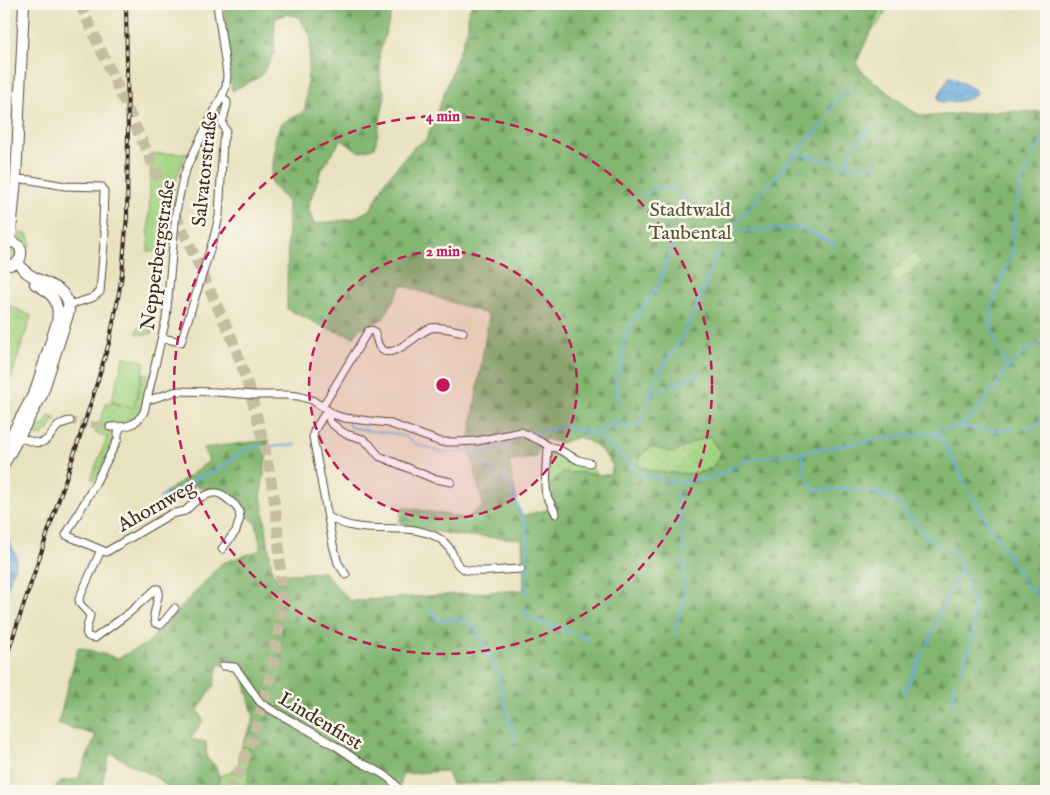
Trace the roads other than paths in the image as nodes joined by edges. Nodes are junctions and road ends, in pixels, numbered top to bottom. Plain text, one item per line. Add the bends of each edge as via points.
1 (24, 4) edge
2 (218, 4) edge
3 (222, 96) junction
4 (16, 179) junction
5 (7, 243) edge
6 (12, 263) edge
7 (69, 305) junction
8 (58, 317) junction
9 (462, 332) dead end
10 (162, 338) junction
11 (147, 399) junction
12 (325, 408) junction
13 (70, 421) dead end
14 (110, 427) tunnel mouth
15 (121, 427) junction
16 (20, 437) junction
17 (548, 446) junction
18 (4, 449) edge
19 (590, 463) dead end
20 (4, 464) edge
21 (451, 482) dead end
22 (556, 514) dead end
23 (329, 517) junction
24 (222, 549) dead end
25 (101, 550) junction
26 (521, 569) dead end
27 (346, 575) dead end
28 (175, 608) dead end
29 (223, 666) dead end
30 (399, 791) edge

1 - 4 main road
2 - 3 street, Nepperbergstraße via 227,75
3 - 10 street, Nepperbergstraße via 183,178 176,212
3 - 10 street, Salvatorstraße via 227,102 222,123 226,131 219,216 214,237 181,342
4 - 5 main road
4 - 7 street via 102,187 104,191 105,232 100,292
5 - 6 main road via 20,248 21,254
6 - 7 main road via 63,293
6 - 8 main road via 25,279 54,297
7 - 8 street
7 - 16 main road via 68,319 46,386
8 - 18 main road via 35,391
9 - 12 street via 430,329 400,349 387,352 379,346 374,331 368,331
10 - 11 street, Nepperbergstraße
11 - 12 street via 177,391 286,395 312,400
11 - 15 street, Nepperbergstraße via 139,419
12 - 17 street via 344,418 388,423 436,440 477,440 521,432
12 - 21 street via 330,422 346,434 363,439 379,456 432,478
12 - 23 street via 313,436
13 - 16 street via 59,425 48,439 37,444
14 - 15 street
15 - 25 street via 118,439 66,535
16 - 20 main road
17 - 19 street
17 - 22 street via 546,488
23 - 26 street via 336,522 369,528 406,529 439,537 451,550 455,563 472,572
23 - 27 street via 338,563
24 - 25 street, Ahornweg via 236,531 239,511 224,496 212,493 199,498 185,511 172,514 106,552
25 - 28 street via 79,599 90,615 86,631 91,638 96,638 158,589 154,623 161,625
29 - 30 street, Lindenfirst via 235,667 260,702 379,771 395,783

